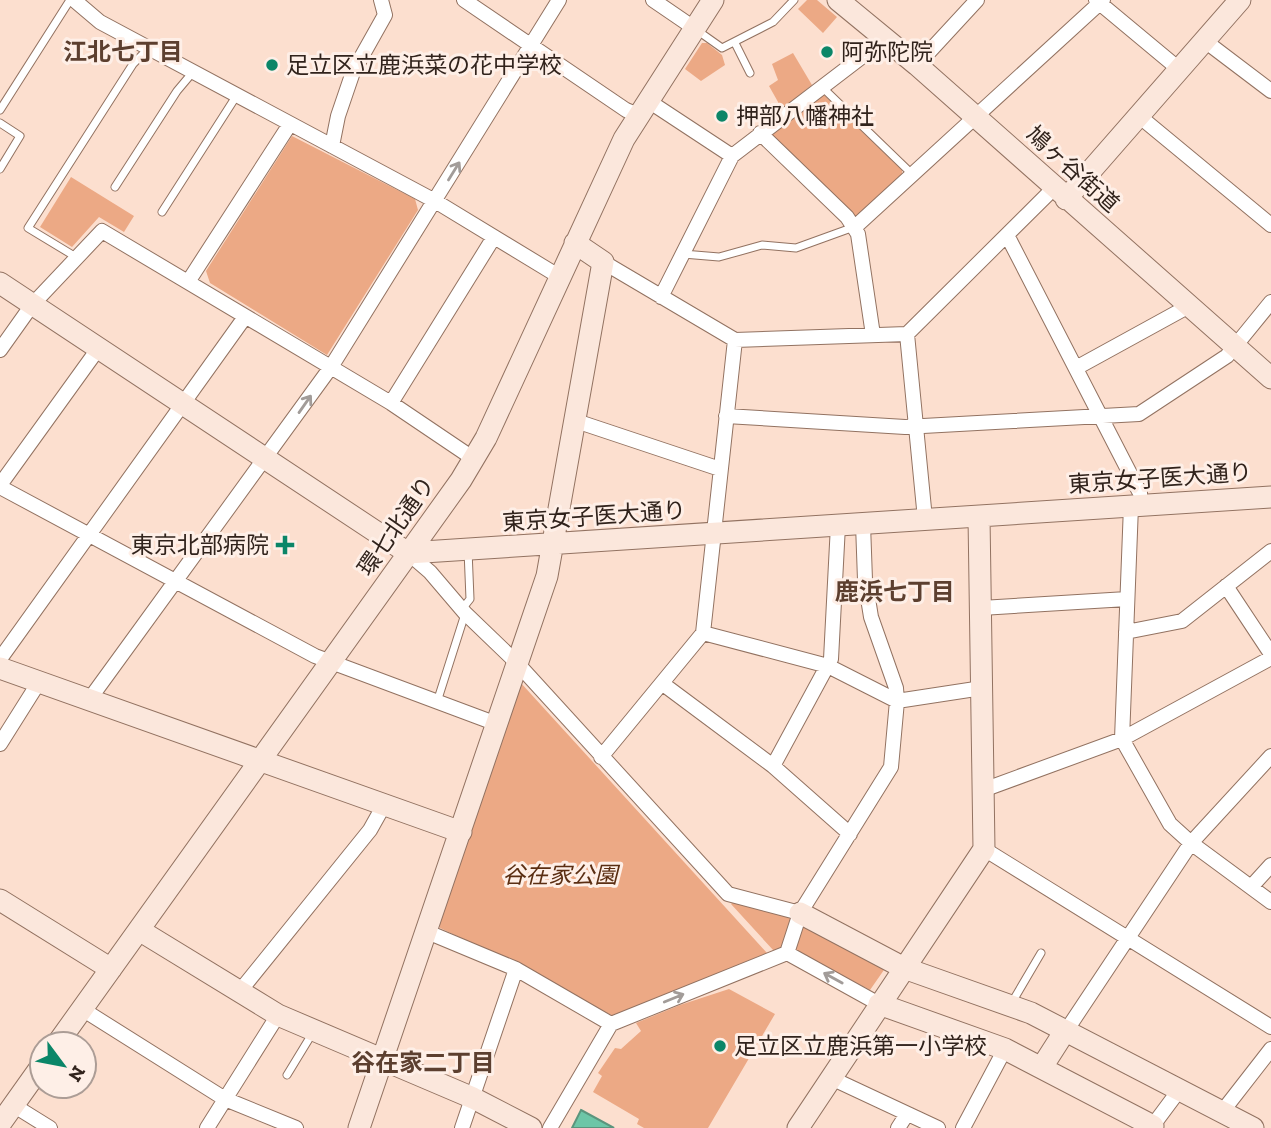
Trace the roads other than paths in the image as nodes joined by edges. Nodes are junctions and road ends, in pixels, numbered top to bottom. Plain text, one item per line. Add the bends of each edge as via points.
1 (72, 0) edge
2 (381, 0) edge
3 (464, 0) edge
4 (559, 0) edge
5 (653, 0) edge
6 (713, 0) edge
7 (794, 0) edge
8 (838, 0) edge
9 (977, 0) edge
10 (1240, 0) edge
11 (1100, 1) edge
12 (694, 29) junction
13 (885, 37) junction
14 (1205, 41) junction
15 (735, 43) junction
16 (530, 47) junction
17 (149, 48) junction
18 (917, 65) junction
19 (1180, 69) junction
20 (194, 72) junction
21 (750, 73) dead end
22 (822, 87) junction
23 (1271, 91) edge
24 (237, 95) junction
25 (642, 107) junction
26 (0, 110) edge
27 (1139, 116) junction
28 (976, 118) junction
29 (0, 124) edge
30 (290, 124) junction
31 (760, 133) junction
32 (332, 146) junction
33 (732, 156) junction
34 (0, 169) edge
35 (913, 175) junction
36 (115, 187) dead end
37 (1060, 194) junction
38 (435, 201) junction
39 (162, 212) dead end
40 (1271, 225) edge
41 (855, 227) junction
42 (1007, 235) junction
43 (494, 237) junction
44 (575, 243) junction
45 (683, 254) junction
46 (76, 257) junction
47 (603, 262) junction
48 (560, 277) junction
49 (188, 282) junction
50 (0, 284) edge
51 (661, 297) junction
52 (1271, 302) edge
53 (32, 305) junction
54 (1189, 306) junction
55 (245, 317) junction
56 (906, 334) junction
57 (873, 335) junction
58 (735, 340) junction
59 (1235, 346) junction
60 (98, 349) junction
61 (0, 351) edge
62 (331, 367) junction
63 (1076, 368) junction
64 (1271, 378) edge
65 (391, 403) junction
66 (182, 405) junction
67 (726, 416) junction
68 (1101, 416) junction
69 (576, 421) junction
70 (916, 426) junction
71 (474, 458) junction
72 (265, 459) junction
73 (720, 468) junction
74 (0, 486) edge
75 (1271, 497) edge
76 (1136, 505) junction
77 (979, 517) junction
78 (925, 519) junction
79 (863, 524) junction
80 (838, 525) junction
81 (713, 534) junction
82 (89, 535) junction
83 (553, 545) junction
84 (468, 550) junction
85 (408, 553) junction
86 (1270, 553) edge
87 (175, 582) junction
88 (1226, 586) junction
89 (1127, 599) junction
90 (981, 608) junction
91 (463, 611) junction
92 (1126, 632) junction
93 (703, 633) junction
94 (1271, 656) edge
95 (0, 659) edge
96 (331, 662) junction
97 (517, 663) junction
98 (828, 666) junction
99 (0, 668) edge
100 (39, 682) junction
101 (663, 684) junction
102 (982, 688) junction
103 (89, 700) junction
104 (897, 701) junction
105 (437, 702) junction
106 (497, 724) junction
107 (1122, 739) junction
108 (0, 744) edge
109 (1271, 756) edge
110 (601, 757) junction
111 (261, 761) junction
112 (773, 766) junction
113 (983, 790) junction
114 (384, 805) junction
115 (461, 832) junction
116 (850, 834) junction
117 (1191, 843) junction
118 (984, 849) junction
119 (1271, 865) edge
120 (1251, 887) junction
121 (0, 900) edge
122 (1271, 902) edge
123 (800, 913) junction
124 (139, 930) junction
125 (425, 931) junction
126 (1127, 939) junction
127 (787, 953) junction
128 (1041, 953) dead end
129 (904, 968) junction
130 (111, 969) junction
131 (516, 969) junction
132 (240, 991) junction
133 (880, 1004) junction
134 (1009, 1006) junction
135 (82, 1009) junction
136 (278, 1015) junction
137 (611, 1024) junction
138 (1271, 1027) edge
139 (67, 1030) edge
140 (314, 1030) junction
141 (1066, 1031) junction
142 (1005, 1049) junction
143 (1271, 1049) edge
144 (382, 1059) junction
145 (1042, 1067) junction
146 (287, 1075) dead end
147 (831, 1078) junction
148 (28, 1086) edge
149 (1180, 1089) junction
150 (473, 1098) junction
151 (225, 1099) junction
152 (1222, 1112) junction
153 (907, 1114) junction
154 (5, 1120) edge
155 (1152, 1127) edge
156 (51, 1128) edge
157 (207, 1128) edge
158 (296, 1128) edge
159 (359, 1128) edge
160 (462, 1128) edge
161 (531, 1128) edge
162 (550, 1128) edge
163 (798, 1128) edge
164 (898, 1128) edge
165 (939, 1128) edge
166 (963, 1128) edge
167 (1253, 1128) edge

1 - 17 street via 100,22
1 - 26 lane
2 - 32 street via 385,15 353,72
3 - 16 street
4 - 16 street
5 - 12 street
6 - 12 street, 環七北通り
7 - 15 lane via 773,22
8 - 13 street, 鳩ヶ谷街道
9 - 18 street
10 - 14 street
11 - 19 street
11 - 28 street
12 - 15 lane via 722,48
12 - 25 street, 環七北通り
13 - 18 street, 鳩ヶ谷街道
13 - 22 street
14 - 19 street
14 - 23 street
15 - 21 lane
16 - 25 street via 626,110
38 -> 16 street
17 - 20 street
17 - 46 lane via 133,64 28,228
18 - 28 street, 鳩ヶ谷街道
19 - 27 street
20 - 24 street
20 - 36 lane
22 - 31 street
22 - 35 lane
24 - 30 street
24 - 39 lane
25 - 33 street
25 - 44 street, 環七北通り
27 - 37 street
27 - 40 street
28 - 35 street
28 - 37 street, 鳩ヶ谷街道
29 - 34 lane via 20,136
30 - 32 street
30 - 49 street
31 - 33 street
31 - 41 street
32 - 38 street
33 - 45 street
35 - 41 street
37 - 42 street
37 - 54 street, 鳩ヶ谷街道
38 - 43 street
38 - 62 street
41 - 45 lane via 796,248 762,245 719,257
41 - 57 street
42 - 56 street
42 - 63 street
43 - 48 street
43 - 65 street
44 - 47 street
44 - 48 street, 環七北通り
45 - 51 street
46 - 49 street via 102,231
46 - 53 street
47 - 51 street
47 - 69 street
48 - 71 street, 環七北通り
49 - 55 street
50 - 53 street
51 - 58 street
52 - 59 street
53 - 60 street
53 - 61 street
54 - 59 street, 鳩ヶ谷街道
54 - 63 street
55 - 62 street
55 - 66 street
56 - 57 street
56 - 70 street
57 - 58 street
58 - 67 street
59 - 64 street, 鳩ヶ谷街道
59 - 68 street via 1219,362 1139,414
60 - 66 street
60 - 74 street
62 - 65 street
72 -> 62 street
63 - 68 street
65 - 71 street
66 - 72 street
66 - 82 street
67 - 70 street
67 - 73 street
68 - 70 street
68 - 76 street via 1140,493
69 - 73 street
69 - 83 street
70 - 78 street
71 - 85 street, 環七北通り
72 - 85 street
72 - 87 street
73 - 81 street
74 - 82 street
75 - 76 street, 東京女子医大通り
76 - 77 street, 東京女子医大通り
76 - 89 street
77 - 78 street, 東京女子医大通り
77 - 90 street
78 - 79 street, 東京女子医大通り
79 - 80 street, 東京女子医大通り
79 - 104 street via 871,617
80 - 81 street, 東京女子医大通り
80 - 98 street
81 - 83 street, 東京女子医大通り
81 - 93 street
82 - 87 street
82 - 95 street
83 - 84 street, 東京女子医大通り
83 - 97 street
84 - 85 street, 東京女子医大通り
84 - 91 lane via 470,599
85 - 91 street
85 - 96 street, 環七北通り
86 - 88 street
87 - 96 street
87 - 103 street
88 - 92 street via 1182,621
88 - 94 street
89 - 90 street
89 - 92 street
90 - 102 street
91 - 97 street
91 - 105 lane
92 - 107 street
93 - 98 street
93 - 101 street
94 - 107 street
96 - 105 street
96 - 111 street, 環七北通り
97 - 106 street
97 - 110 street
98 - 104 street
98 - 112 street
99 - 100 street
100 - 103 street
100 - 108 street
101 - 110 street
101 - 112 street
102 - 104 street
102 - 113 street
103 - 111 street
104 - 116 street via 891,767
105 - 106 street
106 - 115 street
107 - 113 street
107 - 117 street via 1170,824
109 - 117 street
110 - 123 street via 727,894
111 - 114 street
111 - 124 street, 環七北通り
112 - 116 street
113 - 118 street
114 - 115 street
114 - 132 street via 370,830
115 - 125 street
116 - 123 street
117 - 120 street
117 - 126 street
118 - 126 street
118 - 129 street
119 - 120 street
120 - 122 street
121 - 130 street
123 - 127 street
123 - 129 street
124 - 130 street, 環七北通り
124 - 132 street
125 - 131 street
125 - 144 street
126 - 138 street
126 - 141 street
133 -> 127 street
137 -> 127 street
128 - 134 lane
129 - 133 street
129 - 134 street
130 - 135 street, 環七北通り
131 - 137 street
131 - 150 street
132 - 136 street
133 - 142 street
133 - 147 street
134 - 141 street
135 - 139 street, 環七北通り
135 - 151 street
136 - 140 street
136 - 151 street
137 - 162 street
140 - 144 street
140 - 146 lane
141 - 145 street
141 - 149 street
142 - 145 street
142 - 166 street
143 - 152 street
144 - 150 street
144 - 159 street
145 - 155 street
147 - 153 street
147 - 163 street
148 - 154 street
149 - 152 street
149 - 155 street
150 - 160 street
150 - 161 street
151 - 157 street
151 - 158 street
152 - 167 street
153 - 164 street
153 - 165 street
154 - 156 street

